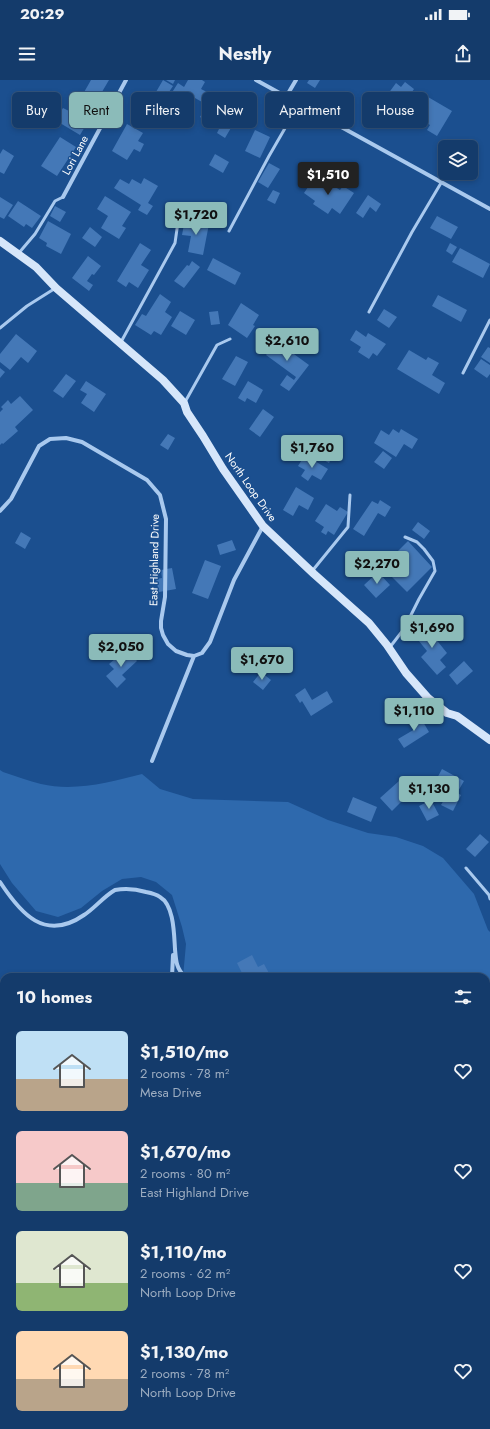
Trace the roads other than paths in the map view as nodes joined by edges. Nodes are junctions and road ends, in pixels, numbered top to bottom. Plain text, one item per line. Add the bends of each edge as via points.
1 (126, 80) edge
2 (256, 80) edge
3 (296, 80) edge
4 (277, 92) edge
5 (289, 92) edge
6 (285, 128) edge
7 (342, 128) edge
8 (441, 183) junction
9 (63, 197) joint
10 (490, 209) edge
11 (178, 222) dead end
12 (229, 231) dead end
13 (0, 241) edge
14 (18, 254) junction
15 (56, 288) junction
16 (369, 312) dead end
17 (490, 320) edge
18 (0, 328) edge
19 (230, 339) dead end
20 (120, 343) junction
21 (463, 373) dead end
22 (184, 403) junction
23 (350, 495) dead end
24 (0, 511) edge
25 (263, 526) junction
26 (405, 537) dead end
27 (311, 572) junction
28 (389, 648) junction
29 (194, 656) junction
30 (490, 740) edge
31 (152, 761) dead end
32 (466, 868) dead end
33 (0, 882) edge
34 (490, 899) edge
35 (174, 939) junction
36 (172, 973) edge
37 (180, 973) edge

1 - 9 street, Lori Lane
2 - 4 street
3 - 5 street
6 - 12 lane
7 - 8 street
8 - 10 street
8 - 16 lane
9 - 14 lane via 55,201 35,234
11 - 20 lane via 175,243
13 - 14 street, North Loop Drive
14 - 15 street, North Loop Drive via 36,267
15 - 18 lane via 27,306
15 - 20 street, North Loop Drive
17 - 21 lane
19 - 22 lane via 217,345
20 - 22 street, North Loop Drive
22 - 25 street, North Loop Drive via 223,469
23 - 27 lane via 348,527
24 - 29 street, East Highland Drive via 11,499 39,446 50,439 66,438 82,442 147,480 160,495 166,519 161,621 163,635 176,651
25 - 27 street, North Loop Drive
25 - 29 street via 234,580 210,642 202,653
26 - 28 lane via 417,542 424,549 433,561 435,571 404,629
27 - 28 street, North Loop Drive via 369,623
28 - 30 street, North Loop Drive via 428,698
29 - 31 street
32 - 34 lane
33 - 35 street via 24,912 48,927 75,921 115,890 128,889 153,894 160,897 170,908
35 - 36 street
35 - 37 street

